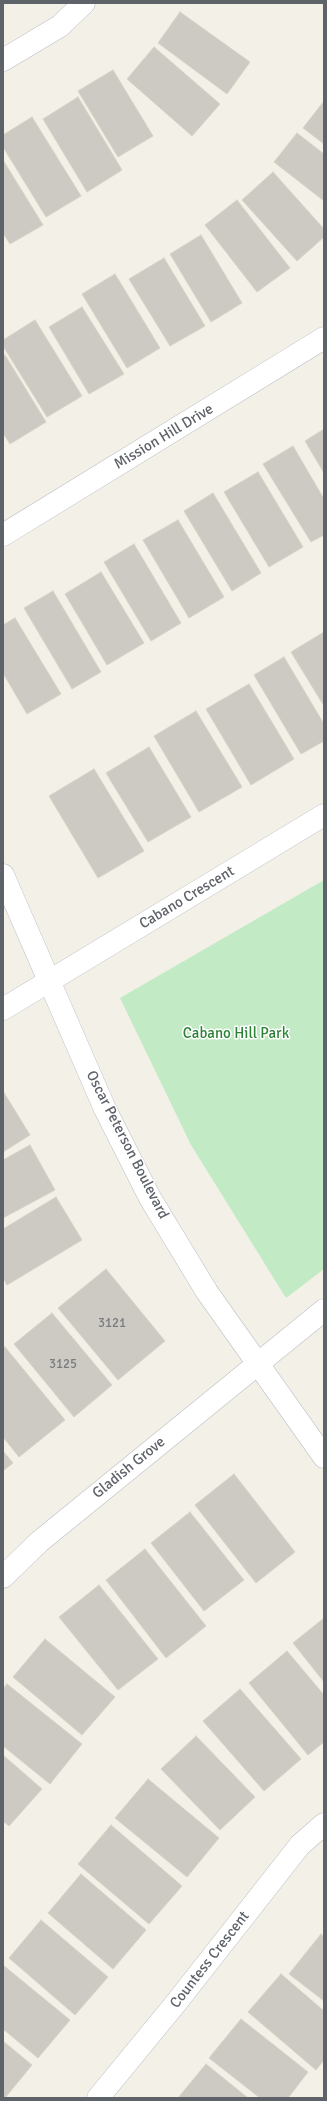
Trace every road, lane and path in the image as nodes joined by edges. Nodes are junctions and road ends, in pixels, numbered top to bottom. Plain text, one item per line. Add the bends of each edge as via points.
1 (84, 3) edge
2 (3, 60) edge
3 (324, 338) edge
4 (3, 535) edge
5 (324, 815) edge
6 (3, 875) edge
7 (50, 980) junction
8 (3, 1009) edge
9 (324, 1310) edge
10 (258, 1363) junction
11 (324, 1457) edge
12 (3, 1576) edge
13 (324, 1824) edge
14 (98, 2098) edge

1 - 2 street via 60,26
3 - 4 street, Mission Hill Drive
5 - 7 street, Cabano Crescent
6 - 7 street, Oscar Peterson Boulevard
7 - 8 street, Cabano Crescent
7 - 10 street, Oscar Peterson Boulevard via 105,1109 150,1198 207,1292
9 - 10 street
10 - 11 street, Oscar Peterson Boulevard
10 - 12 street, Gladish Grove via 39,1542
13 - 14 street, Countess Crescent via 300,1844

